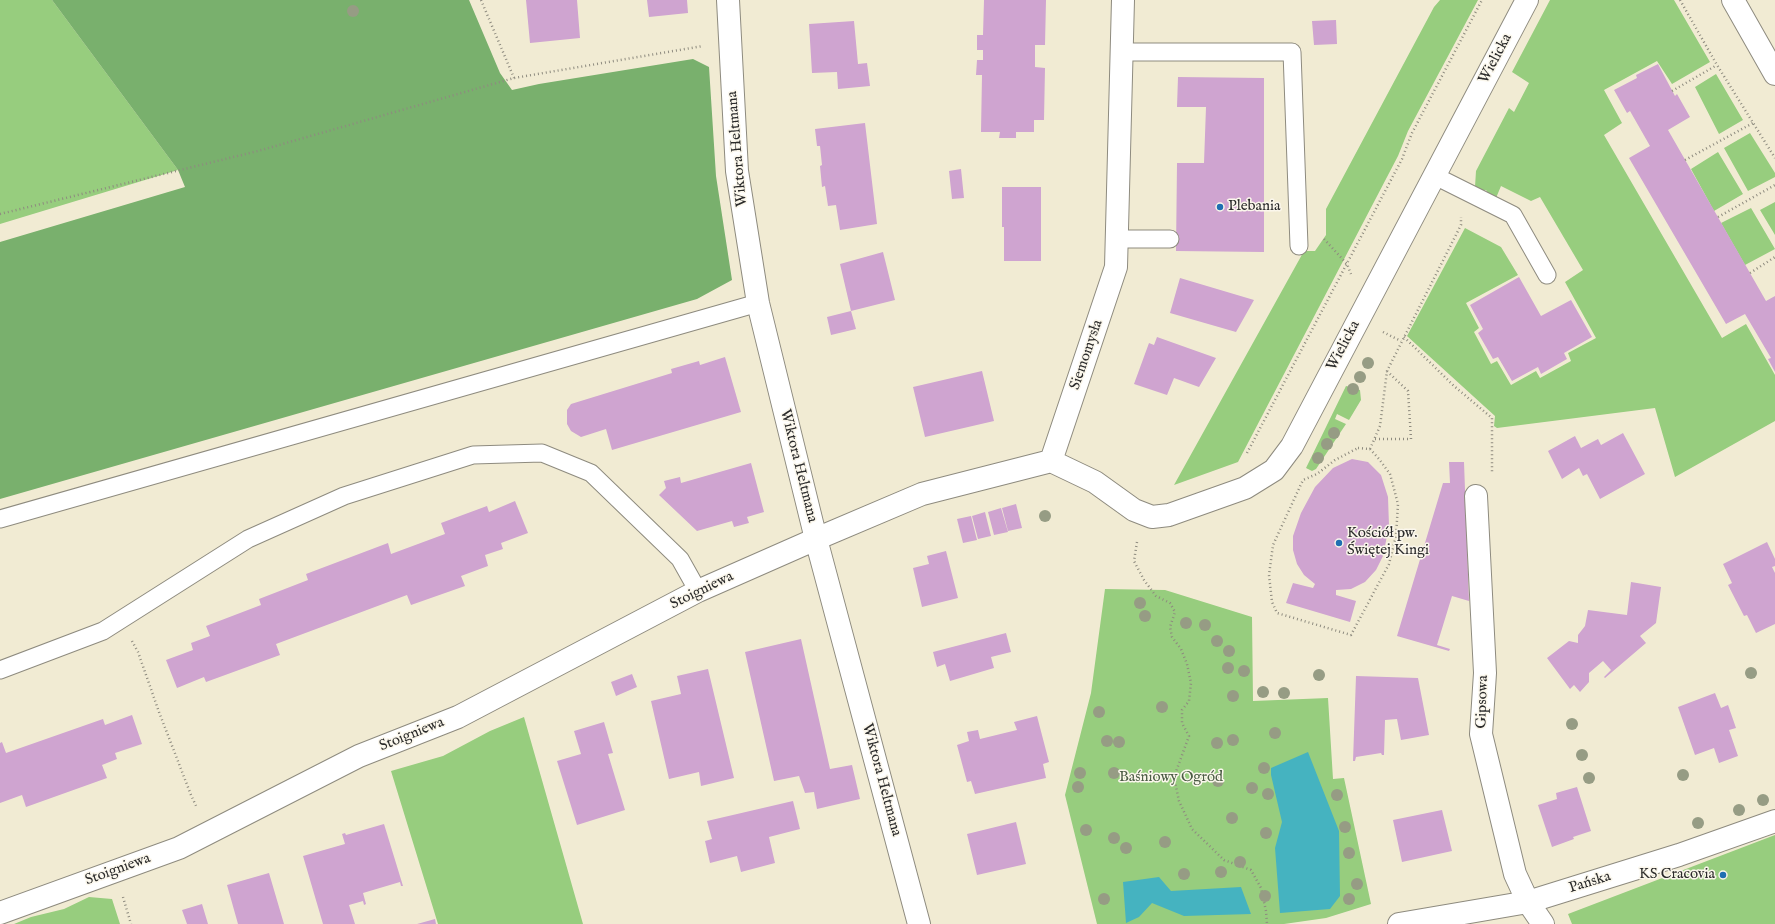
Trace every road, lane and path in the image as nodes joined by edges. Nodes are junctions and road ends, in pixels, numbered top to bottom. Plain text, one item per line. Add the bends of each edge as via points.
1 (481, 0) edge
2 (728, 0) edge
3 (1123, 0) edge
4 (1482, 0) edge
5 (1527, 0) edge
6 (1680, 0) edge
7 (1733, 0) edge
8 (729, 42) junction
9 (1768, 47) edge
10 (1123, 52) junction
11 (1717, 65) junction
12 (1775, 74) edge
13 (514, 78) junction
14 (1672, 90) dead end
15 (1753, 123) junction
16 (1775, 158) edge
17 (1685, 160) dead end
18 (1435, 176) junction
19 (1775, 185) edge
20 (1464, 191) junction
21 (0, 214) edge
22 (1718, 217) dead end
23 (1117, 239) junction
24 (1170, 239) dead end
25 (1299, 246) dead end
26 (1775, 257) edge
27 (1750, 273) dead end
28 (1547, 275) dead end
29 (758, 303) junction
30 (1380, 331) dead end
31 (1404, 337) junction
32 (1401, 341) junction
33 (1387, 371) junction
34 (1375, 439) junction
35 (1370, 449) junction
36 (1244, 459) dead end
37 (1051, 461) junction
38 (1476, 496) joint
39 (1134, 510) junction
40 (0, 519) edge
41 (816, 539) junction
42 (698, 591) junction
43 (129, 638) dead end
44 (0, 670) edge
45 (1775, 821) edge
46 (210, 832) junction
47 (1528, 902) junction
48 (0, 913) edge
49 (919, 924) edge
50 (1267, 924) edge
51 (1399, 924) edge
52 (1543, 924) edge

1 - 13 path
2 - 8 street, Wiktora Heltmana
3 - 10 street, Siemomysła
4 - 36 path via 1412,133 1402,159
5 - 18 street, Wielicka
6 - 11 path
7 - 9 street
8 - 13 path
8 - 29 street, Wiktora Heltmana via 738,171
9 - 12 street
10 - 23 street, Siemomysła
10 - 25 lane via 1292,52
11 - 14 path
11 - 15 path
13 - 21 path via 258,151
15 - 16 path
15 - 17 path
18 - 20 lane
18 - 39 street, Wielicka via 1292,446 1274,470 1245,488 1169,515 1152,517
19 - 22 path
20 - 28 lane via 1513,215
20 - 31 path via 1461,199 1461,225
23 - 24 lane
23 - 37 street, Siemomysła via 1116,267
26 - 27 path
29 - 40 lane
29 - 41 street, Wiktora Heltmana
30 - 32 path
31 - 32 path
31 - 38 path via 1454,386 1492,418 1492,476
32 - 33 path
33 - 34 path via 1380,426
33 - 34 path via 1408,391 1411,438
34 - 35 path
35 - 35 path via 1358,448 1303,480 1273,545 1269,575 1272,602 1277,613 1351,636 1389,564 1396,536 1398,504 1390,474
37 - 39 street, Wielicka via 1095,482
37 - 41 street via 922,494
38 - 47 street, Gipsowa via 1485,674 1481,734 1515,874
39 - 50 path via 1140,533 1134,561 1156,596 1170,603 1175,612 1170,627 1172,637 1181,649 1191,683 1189,701 1182,710 1182,723 1189,736 1174,776 1179,801 1192,829 1224,860 1251,870 1261,888
41 - 42 street, Stoigniewa
41 - 49 street, Wiktora Heltmana
42 - 44 lane via 680,559 591,473 542,453 474,455 344,496 248,539 103,631
42 - 46 street, Stoigniewa via 458,717 359,756
43 - 46 path via 138,652 191,795
45 - 47 street, Pańska via 1679,855
46 - 48 street, Stoigniewa via 179,848
47 - 51 street, Pańska
47 - 52 street, Gipsowa

